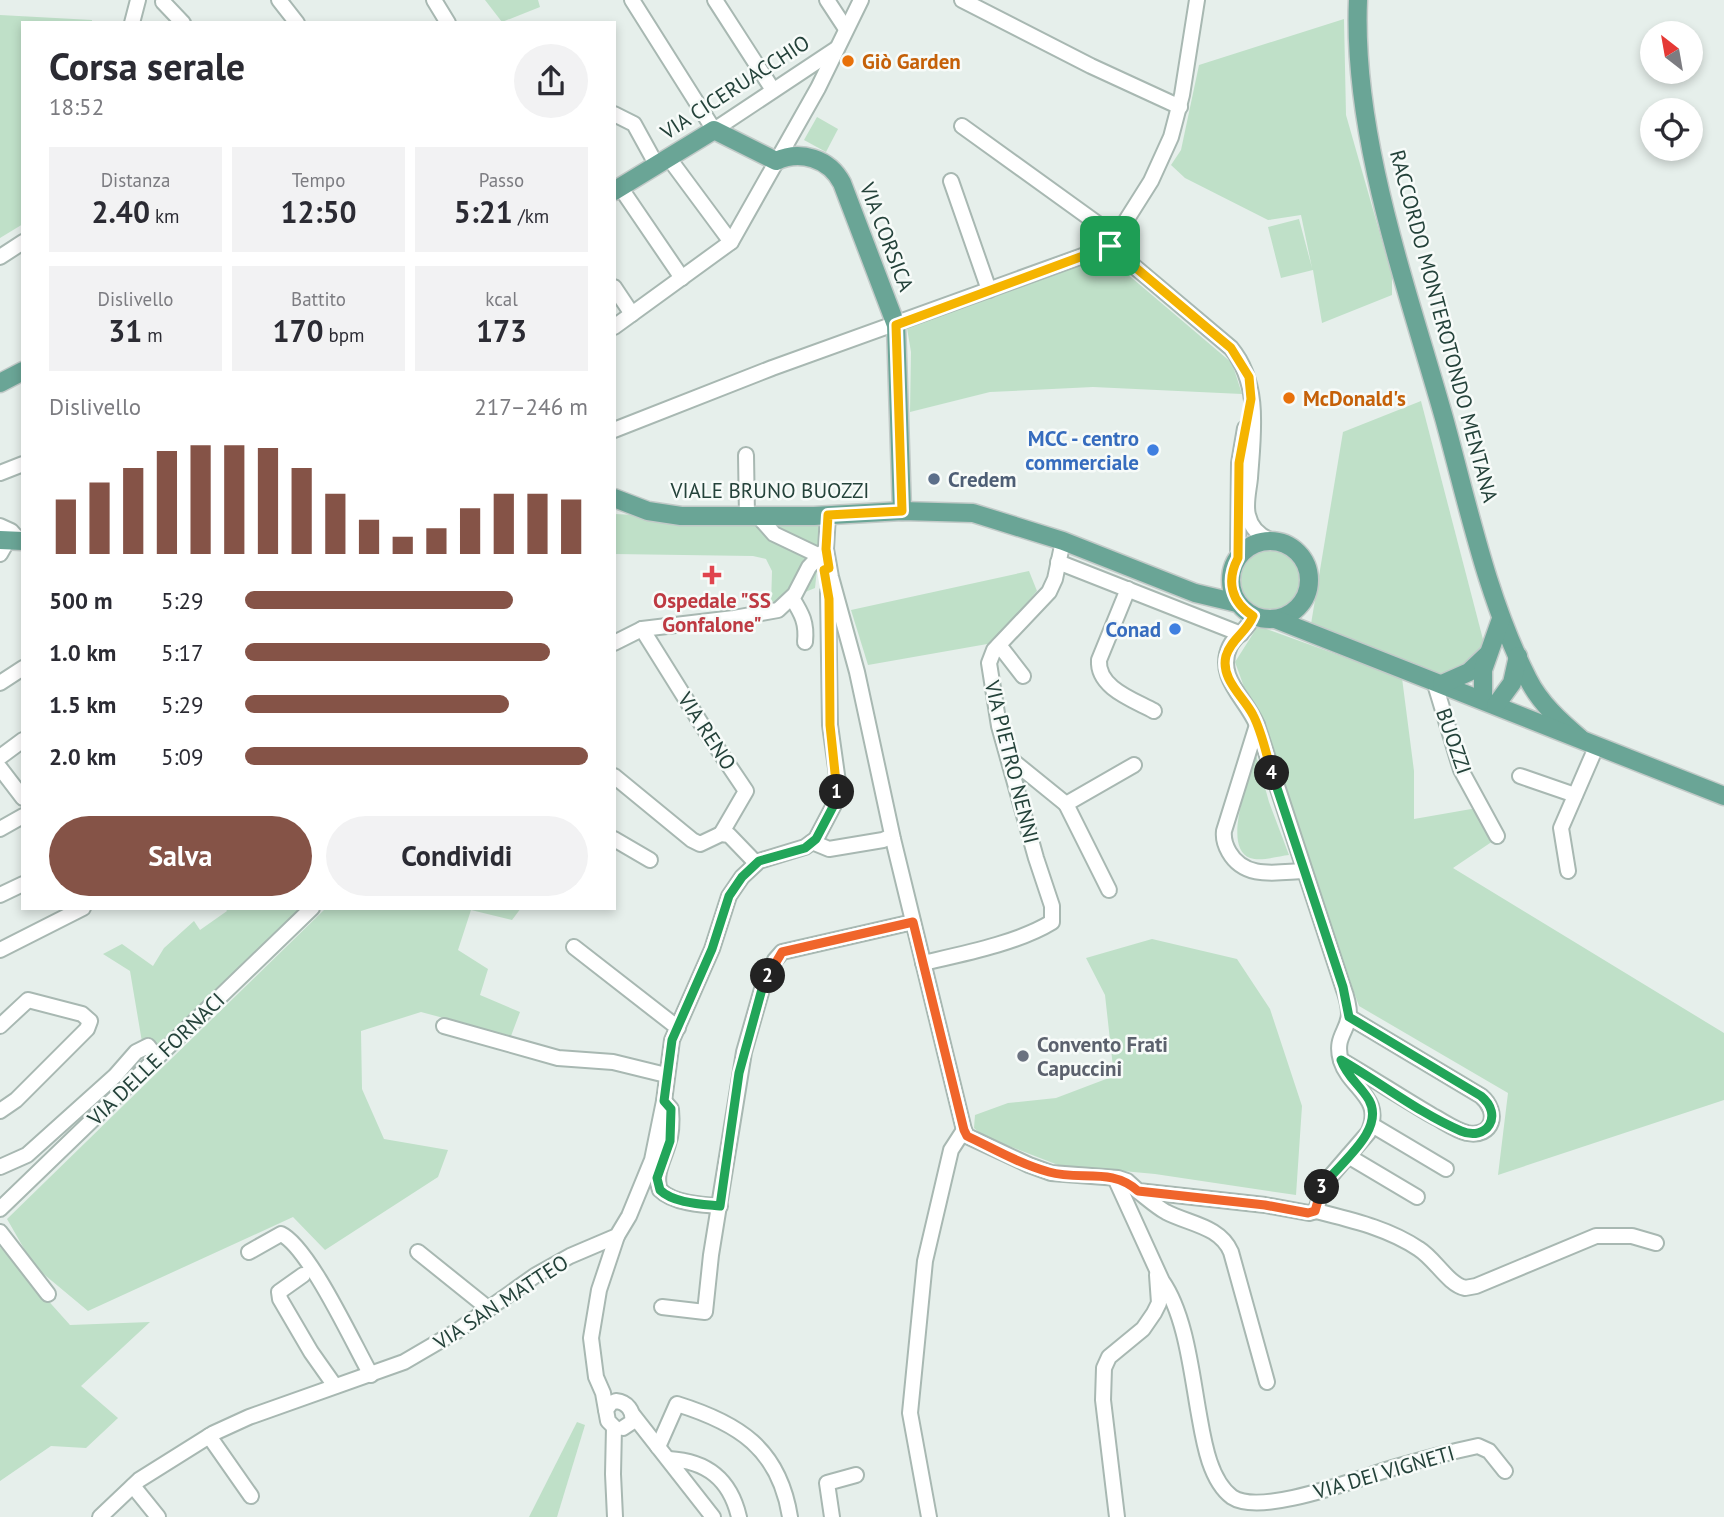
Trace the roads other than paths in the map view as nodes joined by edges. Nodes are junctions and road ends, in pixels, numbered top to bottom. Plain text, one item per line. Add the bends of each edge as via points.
1 (138, 0) edge
2 (144, 0) edge
3 (279, 0) edge
4 (434, 0) edge
5 (632, 0) edge
6 (715, 0) edge
7 (827, 0) edge
8 (861, 0) edge
9 (962, 0) edge
10 (1197, 0) edge
11 (1358, 0) edge
12 (163, 1) edge
13 (133, 21) edge
14 (181, 21) edge
15 (295, 21) edge
16 (447, 21) edge
17 (846, 29) junction
18 (837, 48) junction
19 (773, 90) junction
20 (1180, 107) junction
21 (616, 115) edge
22 (962, 126) dead end
23 (715, 130) junction
24 (662, 160) junction
25 (776, 161) junction
26 (951, 181) dead end
27 (617, 189) edge
28 (1113, 241) junction
29 (731, 242) junction
30 (21, 243) edge
31 (0, 257) edge
32 (682, 278) junction
33 (616, 289) edge
34 (989, 290) junction
35 (632, 314) junction
36 (896, 325) junction
37 (616, 326) edge
38 (21, 372) edge
39 (0, 383) edge
40 (1251, 399) junction
41 (616, 429) edge
42 (746, 455) dead end
43 (21, 465) edge
44 (0, 474) edge
45 (621, 501) edge
46 (902, 511) junction
47 (828, 515) junction
48 (752, 516) junction
49 (1063, 541) junction
50 (1273, 541) junction
51 (821, 562) junction
52 (1058, 562) junction
53 (1235, 563) junction
54 (1155, 578) junction
55 (1128, 589) junction
56 (1306, 596) junction
57 (792, 598) junction
58 (1237, 603) junction
59 (1253, 616) junction
60 (1275, 619) junction
61 (1501, 619) junction
62 (642, 629) junction
63 (616, 632) edge
64 (1241, 634) junction
65 (1317, 638) junction
66 (616, 642) edge
67 (806, 642) dead end
68 (999, 645) junction
69 (1487, 655) junction
70 (1518, 656) junction
71 (21, 669) edge
72 (1023, 676) dead end
73 (0, 683) edge
74 (1438, 683) junction
75 (1490, 702) junction
76 (1154, 712) dead end
77 (1257, 725) junction
78 (21, 741) edge
79 (1588, 742) junction
80 (0, 757) edge
81 (1008, 757) junction
82 (1135, 765) dead end
83 (0, 768) edge
84 (1520, 776) dead end
85 (616, 778) edge
86 (21, 795) edge
87 (1575, 795) junction
88 (1724, 796) edge
89 (1066, 804) junction
90 (21, 817) edge
91 (0, 829) edge
92 (721, 834) junction
93 (1497, 836) dead end
94 (892, 837) junction
95 (616, 840) edge
96 (812, 842) junction
97 (650, 860) dead end
98 (756, 863) junction
99 (1304, 871) junction
100 (1568, 871) dead end
101 (21, 885) edge
102 (1109, 890) dead end
103 (0, 895) edge
104 (79, 910) edge
105 (310, 910) edge
106 (913, 922) junction
107 (574, 947) dead end
108 (0, 950) edge
109 (923, 963) junction
110 (1349, 1017) junction
111 (0, 1026) edge
112 (444, 1026) dead end
113 (678, 1028) junction
114 (157, 1058) junction
115 (1341, 1060) junction
116 (666, 1075) junction
117 (664, 1101) junction
118 (0, 1111) edge
119 (1372, 1125) junction
120 (964, 1130) junction
121 (1348, 1156) junction
122 (0, 1167) edge
123 (1446, 1169) dead end
124 (1115, 1178) junction
125 (1138, 1191) junction
126 (1418, 1197) dead end
127 (720, 1206) junction
128 (0, 1209) edge
129 (1315, 1211) junction
130 (0, 1232) edge
131 (617, 1236) junction
132 (1656, 1243) dead end
133 (250, 1252) dead end
134 (418, 1252) dead end
135 (1159, 1274) junction
136 (303, 1275) dead end
137 (48, 1294) dead end
138 (662, 1307) dead end
139 (489, 1309) junction
140 (371, 1375) junction
141 (596, 1377) junction
142 (1267, 1382) dead end
143 (335, 1386) junction
144 (620, 1401) junction
145 (606, 1410) junction
146 (633, 1415) junction
147 (619, 1428) junction
148 (209, 1436) junction
149 (654, 1442) junction
150 (669, 1459) junction
151 (1504, 1471) dead end
152 (856, 1475) dead end
153 (132, 1486) junction
154 (251, 1496) dead end
155 (100, 1517) edge
156 (158, 1517) edge
157 (615, 1517) edge
158 (713, 1517) edge
159 (738, 1517) edge
160 (790, 1517) edge
161 (832, 1517) edge
162 (929, 1517) edge
163 (1117, 1517) edge

1 - 13 street
2 - 12 street via 152,4
3 - 15 street
4 - 16 street
5 - 23 street
6 - 19 street
7 - 17 street
8 - 17 street
9 - 20 street
10 - 20 street
11 - 61 main road, RACCORDO MONTEROTONDO MENTANA via 1362,87 1385,208
12 - 14 street
17 - 18 street
18 - 19 street, VIA CICERUACCHIO
18 - 25 street
19 - 23 street, VIA CICERUACCHIO
20 - 28 street via 1156,171
21 - 24 street, VIA CICERUACCHIO via 634,124
22 - 28 street
23 - 24 main road, VIA CICERUACCHIO
23 - 25 main road
24 - 27 main road, VIA CICERUACCHIO
24 - 29 street
25 - 29 street
25 - 36 main road, VIA CORSICA via 806,156 838,175
26 - 34 street
27 - 32 street
28 - 34 street
28 - 40 street via 1231,348 1249,377
29 - 32 street
30 - 31 street
32 - 35 street
33 - 35 street
34 - 36 street
35 - 37 street
36 - 41 street
36 - 46 main road, VIA CORSICA
38 - 39 main road
40 - 50 street via 1248,513 1252,526
40 - 53 street via 1239,463
42 - 48 street
43 - 44 street
45 - 48 main road, VIALE BRUNO BUOZZI via 681,516
46 - 47 main road, VIALE BRUNO BUOZZI
46 - 49 main road, VIALE BRUNO BUOZZI via 973,513
47 - 48 main road, VIALE BRUNO BUOZZI
47 - 51 street
48 - 51 street
49 - 52 street, VIA PIETRO NENNI
49 - 54 main road, VIALE BRUNO BUOZZI
50 - 53 main road via 1247,548
50 - 56 main road via 1293,549 1306,565
51 - 57 street
51 - 94 street via 857,672
51 - 96 street via 829,599 830,725 838,782 836,801
52 - 55 street
52 - 68 street, VIA PIETRO NENNI via 1044,600
53 - 54 main road, VIALE BRUNO BUOZZI via 1217,581 1203,586
53 - 58 main road via 1232,592
54 - 58 main road, VIALE BRUNO BUOZZI
55 - 64 street
55 - 76 street via 1098,670 1118,691
56 - 60 main road via 1294,611
56 - 65 main road via 1303,616
57 - 62 street via 768,613
57 - 67 street via 804,617
58 - 59 main road
59 - 60 main road
59 - 64 street
60 - 65 main road
61 - 69 main road
61 - 70 main road, RACCORDO MONTEROTONDO MENTANA
62 - 63 street
62 - 66 street
62 - 92 street, VIA RENO via 746,791
64 - 77 street via 1229,649 1227,677
65 - 74 main road
68 - 72 street
68 - 81 street, VIA PIETRO NENNI via 990,656 989,671
69 - 74 main road via 1469,672
69 - 75 main road via 1482,682
70 - 75 main road via 1512,683
70 - 79 main road, RACCORDO MONTEROTONDO MENTANA via 1541,699
71 - 73 street
74 - 75 main road
74 - 93 street, BUOZZI via 1461,770
75 - 79 main road
77 - 99 street
77 - 99 street via 1224,841 1236,862 1247,870
78 - 80 street
79 - 87 street
79 - 88 main road
81 - 89 street
81 - 109 street, VIA PIETRO NENNI via 1052,906 1052,922 971,952
82 - 89 street
83 - 86 street
84 - 87 street
85 - 92 street via 700,844
87 - 100 street via 1561,828
89 - 102 street
90 - 91 street
92 - 98 street via 729,835
94 - 96 street via 829,849
94 - 106 street
95 - 97 street
96 - 98 street
98 - 113 street via 729,896
99 - 110 street
101 - 103 street
104 - 108 street
105 - 114 street, VIA DELLE FORNACI
106 - 109 street
106 - 127 street via 782,952 775,960 744,1052
107 - 113 street
109 - 120 street
110 - 115 street via 1340,1038
110 - 115 street via 1481,1096 1492,1108 1492,1121 1479,1132 1462,1131
111 - 118 street via 28,1000 82,1014 90,1021 16,1100
112 - 116 street via 558,1058 613,1062
113 - 116 street
114 - 122 street via 148,1046 136,1052 27,1155
114 - 128 street, VIA DELLE FORNACI
115 - 119 street via 1370,1102
116 - 117 street
117 - 127 street via 672,1117 670,1141 657,1178 660,1190
117 - 131 street via 649,1169
119 - 121 street
119 - 123 street
120 - 124 street via 967,1136 1045,1171
120 - 162 street via 951,1150 925,1261 910,1413
121 - 126 street
121 - 129 street via 1322,1185
124 - 125 street
124 - 135 street
125 - 129 street
125 - 142 street via 1165,1211 1216,1233 1229,1246
127 - 138 street via 705,1312
129 - 132 street via 1401,1239 1426,1254 1462,1288 1596,1236 1632,1236
130 - 137 street
131 - 139 street, VIA SAN MATTEO via 554,1264
131 - 141 street via 594,1315 591,1338
133 - 140 street via 281,1234 288,1238 309,1264
134 - 139 street
135 - 151 street, VIA DEI VIGNETI via 1180,1322 1214,1472 1233,1498 1253,1504 1298,1498 1478,1446 1489,1451
135 - 163 street via 1159,1303 1143,1329 1109,1357 1104,1368 1103,1400
136 - 143 street via 279,1292 280,1299
139 - 140 street, VIA SAN MATTEO via 416,1356
140 - 143 street, VIA SAN MATTEO
141 - 144 street
141 - 145 street
143 - 148 street, VIA SAN MATTEO
144 - 145 street
144 - 146 street
145 - 147 street via 608,1421
146 - 147 street via 632,1422
146 - 149 street
147 - 149 street via 635,1430
147 - 157 street via 612,1474
148 - 153 street, VIA SAN MATTEO
148 - 154 street
149 - 150 street
149 - 160 street via 677,1404 732,1425 769,1461 783,1488
150 - 158 street
150 - 159 street via 695,1462 719,1478 736,1504
152 - 161 street via 827,1483
153 - 155 street, VIA SAN MATTEO
153 - 156 street

